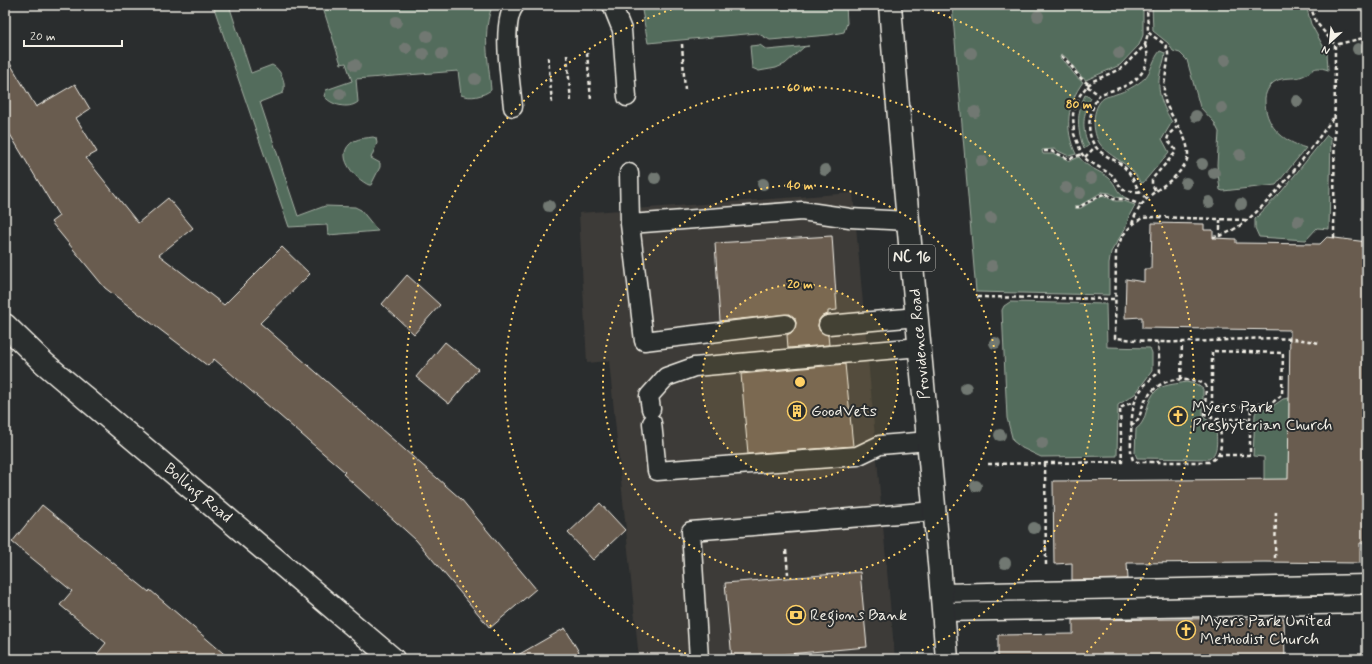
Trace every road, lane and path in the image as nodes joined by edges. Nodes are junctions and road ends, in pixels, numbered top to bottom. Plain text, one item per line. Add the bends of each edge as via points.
1 (515, 5) edge
2 (612, 5) edge
3 (890, 5) edge
4 (1147, 5) edge
5 (1310, 5) edge
6 (1148, 32) junction
7 (1367, 37) edge
8 (682, 44) dead end
9 (1146, 44) junction
10 (1335, 45) junction
11 (587, 53) dead end
12 (567, 55) dead end
13 (1060, 56) dead end
14 (548, 57) dead end
15 (1088, 85) junction
16 (685, 91) dead end
17 (1099, 95) junction
18 (627, 97) dead end
19 (591, 100) dead end
20 (571, 102) dead end
21 (552, 104) dead end
22 (513, 107) dead end
23 (1334, 117) junction
24 (1177, 127) junction
25 (1095, 147) junction
26 (1044, 151) dead end
27 (1082, 154) junction
28 (1085, 157) junction
29 (630, 173) dead end
30 (1155, 190) junction
31 (1140, 192) junction
32 (1146, 198) junction
33 (1141, 205) junction
34 (1075, 206) dead end
35 (1220, 220) junction
36 (1246, 220) junction
37 (908, 221) junction
38 (630, 224) junction
39 (1132, 225) junction
40 (1213, 237) dead end
41 (1220, 237) junction
42 (1334, 238) dead end
43 (976, 297) dead end
44 (1115, 299) junction
45 (918, 317) junction
46 (5, 325) edge
47 (786, 330) dead end
48 (828, 330) dead end
49 (1158, 342) junction
50 (1182, 342) junction
51 (1318, 343) dead end
52 (920, 347) junction
53 (1181, 379) junction
54 (1133, 402) junction
55 (1213, 408) junction
56 (1251, 409) junction
57 (1214, 419) junction
58 (1250, 419) junction
59 (1131, 426) junction
60 (929, 441) junction
61 (1219, 455) junction
62 (1045, 463) junction
63 (988, 464) dead end
64 (935, 510) junction
65 (1276, 510) dead end
66 (1275, 558) dead end
67 (1367, 584) edge
68 (1046, 591) junction
69 (943, 602) junction
70 (1367, 604) edge
71 (393, 659) edge
72 (699, 659) edge
73 (947, 659) edge

1 - 22 lane via 508,26 507,46
2 - 18 lane via 622,30
3 - 37 main road, Providence Road / NC 16
4 - 6 path
5 - 10 path via 1316,22
6 - 9 path
6 - 24 path via 1165,45 1169,52 1163,85 1165,100
7 - 10 path
8 - 16 path
9 - 15 path via 1122,68
9 - 17 path via 1149,52 1147,66 1139,77 1126,86
10 - 23 path
11 - 19 path
12 - 20 path
13 - 15 path
14 - 21 path
15 - 17 path
15 - 27 path via 1080,95 1073,114 1074,134
17 - 25 path via 1089,126 1091,141
23 - 36 path via 1267,201
23 - 42 path
24 - 30 path via 1169,134 1167,140 1175,153 1152,179
24 - 30 path via 1189,147 1187,160 1173,177
25 - 28 path
25 - 31 path via 1127,170
26 - 27 path via 1051,151 1069,159
27 - 28 path
28 - 31 path via 1112,175 1123,190
29 - 38 lane
30 - 32 path
31 - 32 path
32 - 33 path
33 - 34 path via 1126,199 1114,199 1105,193 1079,207
33 - 39 path
35 - 36 path
35 - 39 path via 1156,217 1142,218
35 - 41 path
36 - 41 path via 1235,230
37 - 38 lane via 850,218 802,211
37 - 45 main road, Providence Road / NC 16
38 - 47 lane via 644,341
39 - 44 path via 1123,235 1116,250
40 - 41 path
43 - 44 path
44 - 49 path via 1115,338
45 - 48 lane via 867,321
45 - 52 main road, Providence Road / NC 16
46 - 71 main road, Bolling Road via 44,363
49 - 50 path
49 - 54 path via 1160,372 1150,379
50 - 51 path via 1253,339 1306,340
50 - 53 path
52 - 60 main road, Providence Road / NC 16
52 - 60 lane via 694,367 666,377 649,396 657,471 857,456 880,445
53 - 57 path via 1200,381 1206,386 1205,414
53 - 59 path via 1155,387 1147,397 1137,422
54 - 59 path
54 - 62 path via 1120,408 1122,462
55 - 56 path via 1240,406
55 - 56 path via 1212,351 1283,353 1282,395 1273,402 1256,404
55 - 57 path
56 - 58 path
57 - 58 path
57 - 61 path via 1220,423
58 - 61 path via 1250,455
59 - 61 path via 1131,455 1137,462 1209,462
60 - 64 main road, Providence Road / NC 16
62 - 63 path
62 - 68 path
64 - 69 main road, Providence Road / NC 16
64 - 72 lane via 691,531
65 - 66 path
67 - 68 lane
68 - 69 lane
69 - 70 lane
69 - 73 main road, Providence Road / NC 16

